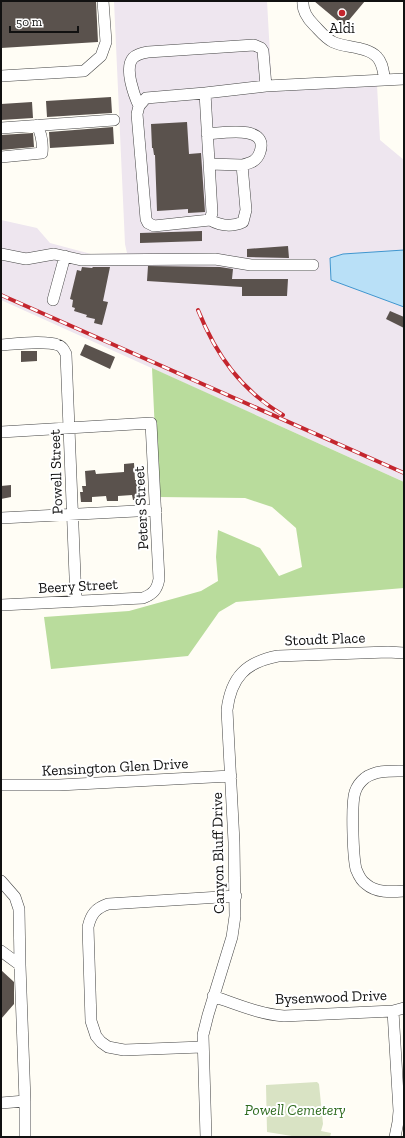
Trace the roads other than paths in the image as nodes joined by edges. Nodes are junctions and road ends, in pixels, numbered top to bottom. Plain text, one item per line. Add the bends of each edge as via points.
1 (103, 1) edge
2 (303, 1) edge
3 (1, 76) edge
4 (404, 79) edge
5 (385, 80) junction
6 (266, 86) junction
7 (205, 93) junction
8 (139, 106) junction
9 (114, 120) dead end
10 (37, 125) junction
11 (1, 128) edge
12 (207, 134) junction
13 (1, 156) edge
14 (209, 164) junction
15 (242, 165) junction
16 (210, 220) junction
17 (1, 254) edge
18 (65, 256) junction
19 (313, 264) dead end
20 (53, 300) dead end
21 (1, 345) edge
22 (69, 428) junction
23 (1, 432) edge
24 (156, 510) junction
25 (73, 514) junction
26 (1, 518) edge
27 (155, 591) joint
28 (76, 601) junction
29 (1, 605) edge
30 (404, 653) edge
31 (250, 666) joint
32 (404, 771) edge
33 (230, 776) junction
34 (1, 785) edge
35 (1, 881) edge
36 (404, 891) edge
37 (236, 896) junction
38 (1, 951) edge
39 (20, 965) junction
40 (214, 996) junction
41 (399, 1009) edge
42 (202, 1047) junction
43 (25, 1101) junction
44 (1, 1103) edge
45 (25, 1137) edge
46 (206, 1137) edge
47 (395, 1137) edge

1 - 3 street via 106,42 101,56 84,71
2 - 5 street via 302,9 308,20 325,37 376,55 381,62
4 - 5 street
5 - 6 street
6 - 7 street
6 - 8 street via 263,51 254,45 148,52 137,54 130,65 131,81
7 - 8 street via 146,98
7 - 12 street
8 - 16 street via 137,114 148,223 154,226
9 - 10 street
10 - 11 street
10 - 13 street via 43,143 42,154
12 - 14 street
12 - 15 street via 255,134 262,145 259,155 254,162
14 - 15 street
14 - 16 street via 212,213
15 - 16 street via 246,210 243,222 234,226 217,224
17 - 18 street via 26,259 54,254
18 - 19 street via 81,260 215,259 251,265
18 - 20 street
21 - 22 street, Powell Street via 39,343 63,348 66,354
22 - 23 street
22 - 24 street, Peters Street via 151,424
22 - 25 street, Powell Street
24 - 25 street
24 - 27 street, Peters Street via 159,579
25 - 26 street
25 - 28 street, Powell Street
27 - 28 street, Beery Street via 143,598
28 - 29 street, Beery Street
30 - 31 street, Stoudt Place via 278,656 263,659
31 - 33 street, Canyon Bluff Drive via 240,675 229,698 227,710
32 - 36 street via 371,774 361,781 355,792 353,804 355,862 365,884 388,892
33 - 34 street, Kensington Glen Drive via 59,786
33 - 37 street, Canyon Bluff Drive
35 - 39 street via 15,897 19,909
37 - 40 street, Canyon Bluff Drive via 232,937
37 - 42 street via 116,902 94,912 88,927 92,1020 96,1036 101,1042 108,1047 124,1050
38 - 39 street
39 - 43 street
40 - 41 street, Bysenwood Drive via 271,1015 284,1016
40 - 42 street, Canyon Bluff Drive via 204,1026
41 - 47 street via 399,1110
42 - 46 street, Canyon Bluff Drive
43 - 44 street
43 - 45 street

